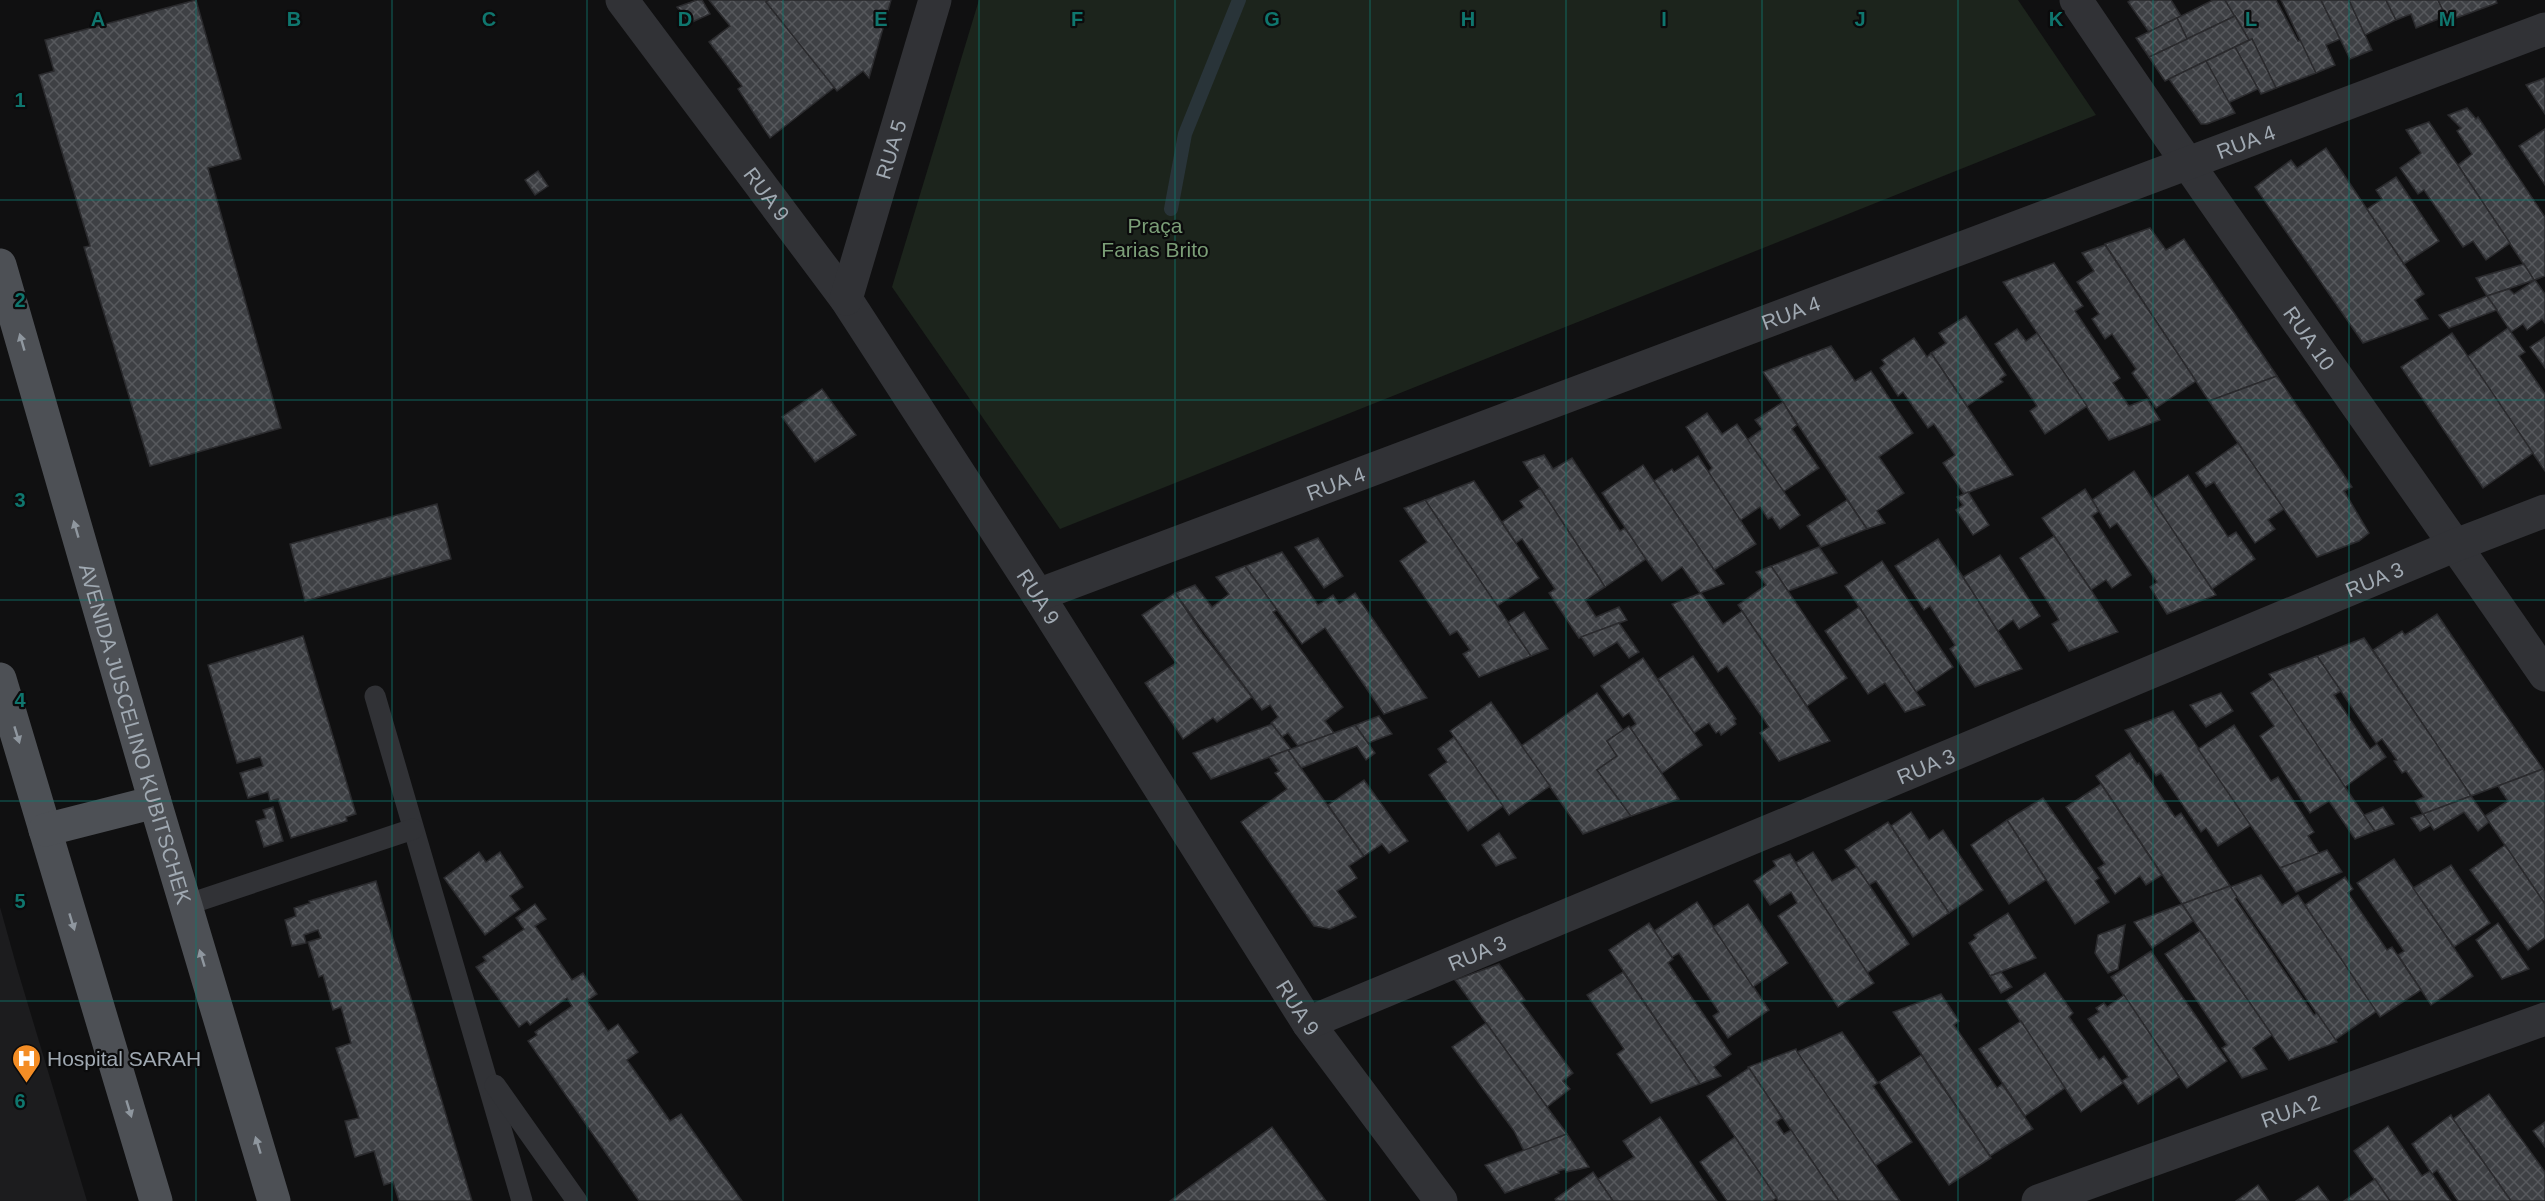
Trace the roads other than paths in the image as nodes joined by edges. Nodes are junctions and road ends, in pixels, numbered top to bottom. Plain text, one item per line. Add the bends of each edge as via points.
1 (622, 0) edge
2 (935, 0) edge
3 (2076, 0) edge
4 (2545, 29) edge
5 (2186, 163) junction
6 (0, 265) edge
7 (846, 299) junction
8 (2545, 512) edge
9 (2456, 545) junction
10 (1038, 596) junction
11 (2545, 675) edge
12 (0, 679) edge
13 (375, 696) dead end
14 (155, 802) junction
15 (413, 829) junction
16 (45, 830) junction
17 (186, 905) junction
18 (2545, 1019) edge
19 (1308, 1023) junction
20 (484, 1070) junction
21 (156, 1201) edge
22 (274, 1201) edge
23 (522, 1201) edge
24 (577, 1201) edge
25 (1441, 1201) edge
26 (2038, 1201) edge

1 - 7 street, RUA 9
2 - 7 street, RUA 5
3 - 5 street, RUA 10
4 - 5 street, RUA 4
5 - 9 street, RUA 10
5 - 10 street, RUA 4
14 -> 6 main road, AVENIDA JUSCELINO KUBITSCHEK
7 - 10 street, RUA 9
8 - 9 street, RUA 3
9 - 11 street, RUA 10
9 - 19 street, RUA 3
10 - 19 street, RUA 9
12 -> 16 main road
13 - 15 lane
14 - 16 main road
14 - 17 main road, AVENIDA JUSCELINO KUBITSCHEK
15 - 17 lane
15 - 20 lane
16 -> 21 main road
22 -> 17 main road, AVENIDA JUSCELINO KUBITSCHEK
18 - 26 street, RUA 2
19 - 25 street, RUA 9
20 - 23 lane
20 - 24 lane

